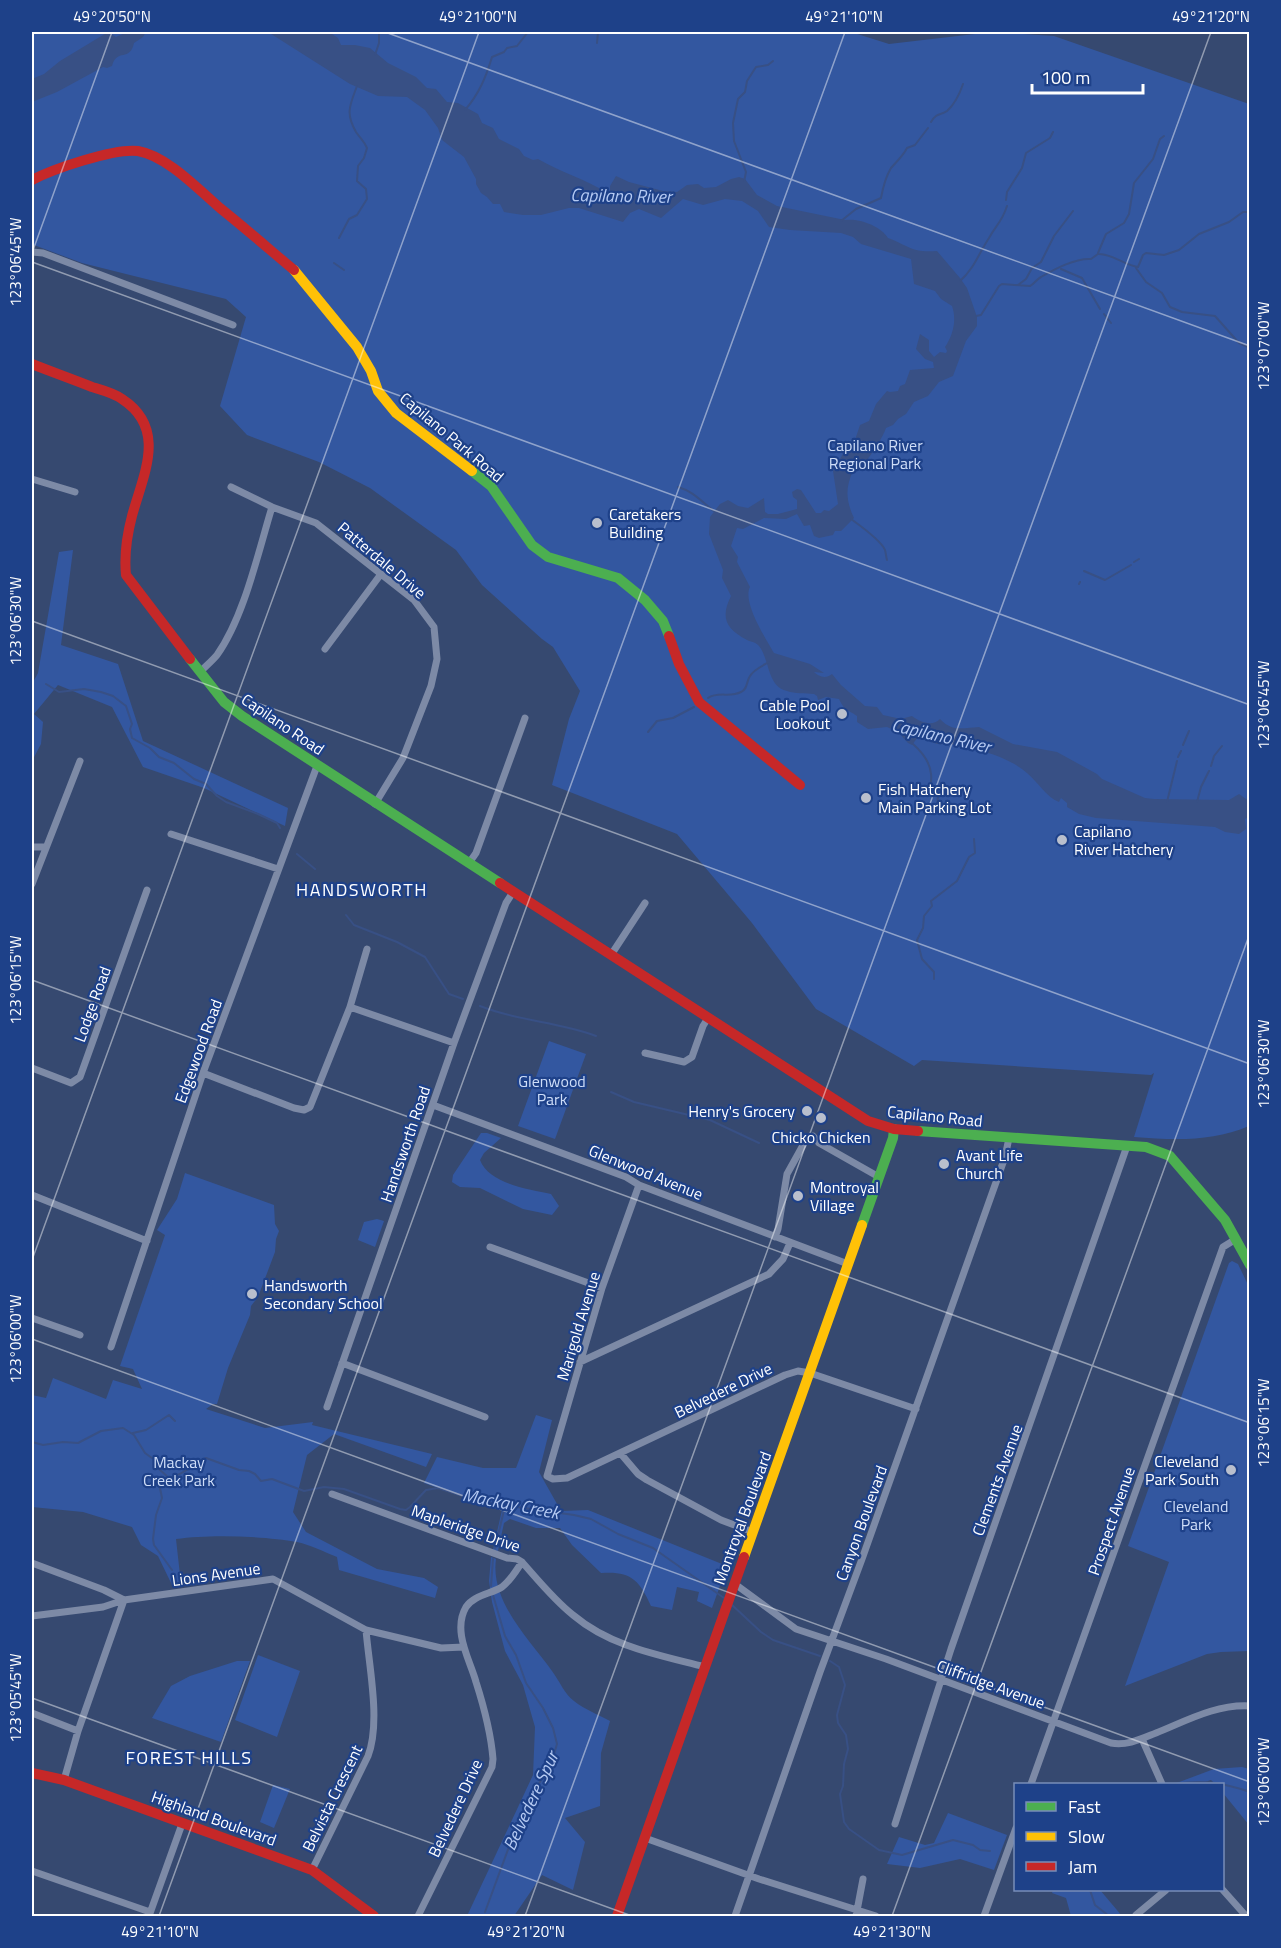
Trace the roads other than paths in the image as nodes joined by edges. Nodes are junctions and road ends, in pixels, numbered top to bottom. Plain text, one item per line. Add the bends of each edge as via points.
1 (32, 180) edge
2 (32, 252) edge
3 (233, 325) dead end
4 (32, 364) edge
5 (32, 479) edge
6 (231, 487) dead end
7 (75, 492) dead end
8 (272, 507) junction
9 (381, 574) junction
10 (325, 649) dead end
11 (200, 672) junction
12 (525, 718) dead end
13 (80, 761) dead end
14 (317, 766) junction
15 (800, 784) dead end
16 (375, 804) junction
17 (171, 834) dead end
18 (32, 847) edge
19 (45, 847) junction
20 (469, 863) junction
21 (278, 869) junction
22 (32, 884) edge
23 (147, 890) dead end
24 (513, 892) junction
25 (645, 903) dead end
26 (367, 949) dead end
27 (611, 955) junction
28 (350, 1007) junction
29 (708, 1018) junction
30 (454, 1044) junction
31 (645, 1053) dead end
32 (32, 1068) edge
33 (204, 1073) junction
34 (433, 1105) junction
35 (894, 1129) junction
36 (1010, 1138) junction
37 (1127, 1146) junction
38 (879, 1177) junction
39 (639, 1185) junction
40 (32, 1195) edge
41 (1234, 1235) junction
42 (775, 1237) junction
43 (147, 1241) junction
44 (790, 1243) junction
45 (490, 1247) dead end
46 (848, 1264) junction
47 (1250, 1265) edge
48 (602, 1288) junction
49 (32, 1318) edge
50 (80, 1335) dead end
51 (111, 1347) dead end
52 (580, 1362) junction
53 (342, 1363) junction
54 (810, 1373) junction
55 (327, 1407) dead end
56 (916, 1409) junction
57 (485, 1417) dead end
58 (621, 1454) junction
59 (547, 1476) joint
60 (332, 1494) dead end
61 (753, 1532) junction
62 (522, 1562) junction
63 (32, 1563) edge
64 (735, 1584) junction
65 (124, 1600) junction
66 (32, 1616) edge
67 (366, 1630) junction
68 (832, 1641) junction
69 (464, 1647) junction
70 (705, 1667) junction
71 (941, 1680) junction
72 (1250, 1706) edge
73 (32, 1713) edge
74 (1054, 1722) junction
75 (78, 1731) junction
76 (1142, 1739) junction
77 (32, 1773) edge
78 (64, 1780) junction
79 (1032, 1783) edge
80 (1161, 1783) edge
81 (182, 1824) junction
82 (895, 1824) dead end
83 (1014, 1834) edge
84 (645, 1838) junction
85 (312, 1869) junction
86 (32, 1871) edge
87 (750, 1875) junction
88 (863, 1879) dead end
89 (1165, 1891) edge
90 (1224, 1891) edge
91 (149, 1914) edge
92 (857, 1914) edge
93 (1136, 1915) dead end
94 (374, 1917) edge
95 (418, 1917) edge
96 (617, 1917) edge
97 (735, 1917) edge
98 (876, 1917) edge
99 (984, 1917) edge
100 (1246, 1917) edge

1 - 15 street, Capilano Park Road via 66,166 132,151 156,158 177,171 299,274 357,347 387,403 491,486 532,545 548,557 618,578 645,600 663,621 699,702
2 - 3 street
4 - 11 street, Capilano Road via 120,397 143,418 151,447 123,563 130,583
5 - 7 street
6 - 8 street, Patterdale Drive
8 - 9 street, Patterdale Drive via 315,523
8 - 11 street via 230,634
9 - 10 street
9 - 16 street, Patterdale Drive via 414,600 434,627 437,659 431,686 403,758
11 - 14 street, Capilano Road via 224,702
12 - 20 street
13 - 19 street
14 - 16 street, Capilano Road
14 - 21 street, Edgewood Road
16 - 20 street, Capilano Road
17 - 21 street
18 - 19 street
19 - 22 street
20 - 24 street, Capilano Road
21 - 33 street, Edgewood Road
23 - 32 street, Lodge Road via 80,1077 71,1083
24 - 27 street, Capilano Road
24 - 30 street, Handsworth Road
25 - 27 street
26 - 28 street
27 - 29 street, Capilano Road
28 - 30 street
28 - 33 street via 310,1107 304,1110
29 - 31 street via 692,1057 684,1062
29 - 35 street, Capilano Road via 868,1121
30 - 34 street, Handsworth Road
33 - 43 street, Edgewood Road
34 - 39 street, Glenwood Avenue
34 - 53 street, Handsworth Road
35 - 36 street, Capilano Road
35 - 38 street, Montroyal Boulevard
36 - 37 street, Capilano Road
36 - 56 street, Canyon Boulevard
37 - 41 street, Capilano Road via 1154,1149 1170,1156
37 - 71 street, Clements Avenue
38 - 42 street via 813,1136 807,1138 787,1174
38 - 46 street, Montroyal Boulevard
39 - 42 street, Glenwood Avenue
39 - 48 street, Marigold Avenue
40 - 43 street
41 - 47 street, Capilano Road
41 - 74 street, Prospect Avenue via 1223,1247
42 - 44 street, Glenwood Avenue
43 - 51 street, Edgewood Road
44 - 46 street, Glenwood Avenue
44 - 52 street via 783,1259 769,1274
45 - 48 street
46 - 54 street, Montroyal Boulevard
48 - 52 street, Marigold Avenue
49 - 50 street
52 - 59 street, Marigold Avenue
53 - 55 street, Handsworth Road
53 - 57 street
54 - 56 street, Belvedere Drive
54 - 58 street, Belvedere Drive via 785,1375
54 - 61 street, Montroyal Boulevard
56 - 68 street, Canyon Boulevard
58 - 59 street, Belvedere Drive via 567,1478
58 - 61 street via 647,1480 709,1514
60 - 62 street, Mapleridge Drive
61 - 64 street, Montroyal Boulevard
62 - 69 street, Belvedere Drive via 502,1587 479,1597 465,1609
62 - 70 street, Mapleridge Drive via 572,1615 598,1632 623,1645
63 - 65 street
64 - 68 street, Cliffridge Avenue via 796,1629
64 - 70 street, Montroyal Boulevard
65 - 66 street, Lions Avenue via 103,1607
65 - 67 street, Lions Avenue via 273,1579
65 - 75 street
67 - 69 street, Lions Avenue via 441,1648
67 - 85 street, Belvista Crescent via 374,1741
68 - 71 street, Cliffridge Avenue
68 - 87 street, Canyon Boulevard
69 - 95 street, Belvedere Drive via 491,1744 492,1767
70 - 84 street, Montroyal Boulevard
71 - 74 street, Cliffridge Avenue
71 - 82 street, Clements Avenue
72 - 76 street, Cliffridge Avenue via 1213,1710
73 - 75 street
74 - 76 street, Cliffridge Avenue via 1117,1744
74 - 79 street, Prospect Avenue
75 - 78 street
76 - 80 street
77 - 78 street, Highland Boulevard
78 - 81 street, Highland Boulevard
81 - 85 street, Highland Boulevard
81 - 91 street
83 - 99 street
84 - 87 street
84 - 96 street, Montroyal Boulevard
85 - 94 street, Highland Boulevard
86 - 91 street
87 - 92 street
87 - 97 street, Canyon Boulevard
88 - 92 street
89 - 93 street
90 - 100 street
92 - 98 street

